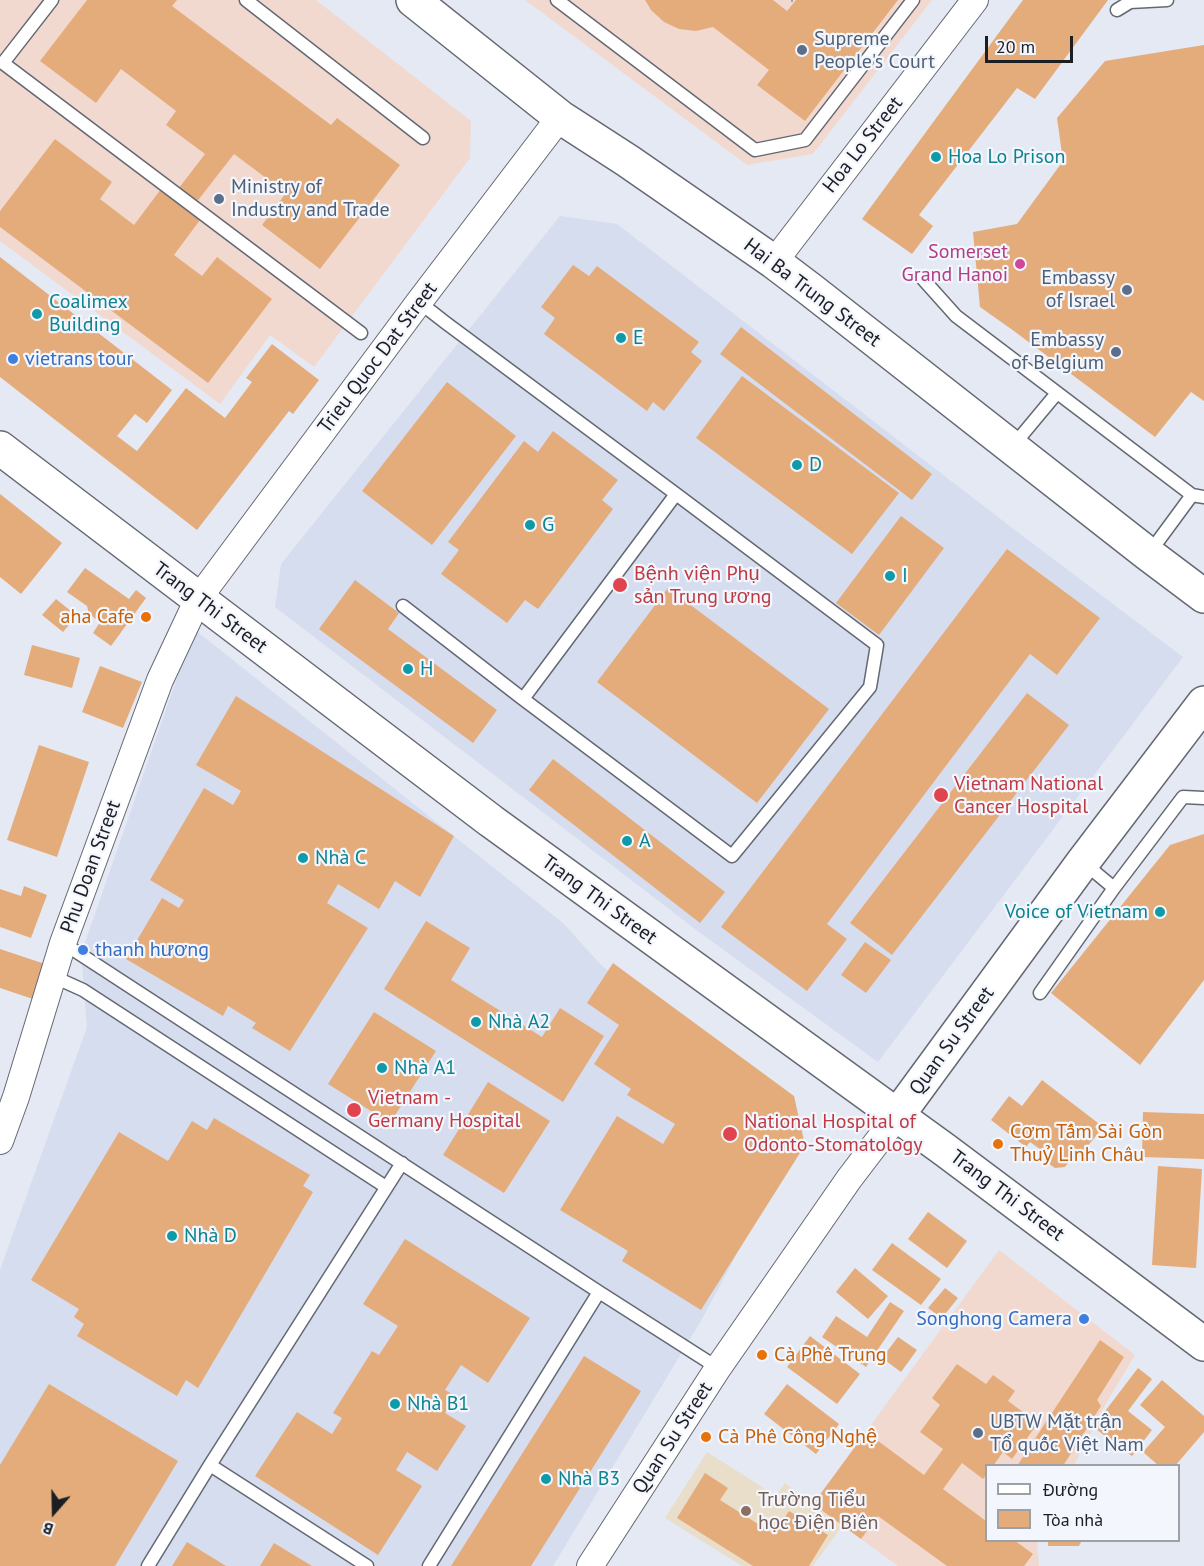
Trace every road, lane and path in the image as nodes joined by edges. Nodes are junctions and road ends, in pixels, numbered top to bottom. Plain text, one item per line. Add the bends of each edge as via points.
1 (52, 0) edge
2 (246, 0) edge
3 (412, 0) edge
4 (557, 0) edge
5 (914, 0) edge
6 (975, 0) edge
7 (1167, 0) edge
8 (1117, 10) dead end
9 (1, 65) edge
10 (560, 117) junction
11 (423, 138) dead end
12 (774, 262) junction
13 (922, 279) dead end
14 (419, 302) junction
15 (361, 333) dead end
16 (1057, 393) junction
17 (1011, 447) junction
18 (0, 448) edge
19 (676, 494) junction
20 (1198, 496) edge
21 (1148, 554) junction
22 (1204, 596) edge
23 (198, 599) junction
24 (403, 606) dead end
25 (522, 699) junction
26 (1204, 703) edge
27 (1204, 798) edge
28 (1083, 862) junction
29 (1114, 888) junction
30 (63, 943) junction
31 (52, 976) junction
32 (1040, 993) dead end
33 (8, 1097) edge
34 (897, 1116) junction
35 (0, 1141) edge
36 (402, 1163) junction
37 (386, 1187) junction
38 (599, 1292) junction
39 (1204, 1344) edge
40 (718, 1368) junction
41 (210, 1465) junction
42 (148, 1566) edge
43 (367, 1566) edge
44 (429, 1566) edge
45 (590, 1566) edge

1 - 9 lane
2 - 11 lane
3 - 10 main road, Hai Ba Trung Street
4 - 5 lane via 754,150 805,140
6 - 12 street, Hoa Lo Street
7 - 8 lane via 1130,2
9 - 15 lane
10 - 12 main road, Hai Ba Trung Street
10 - 14 street, Trieu Quoc Dat Street
12 - 17 main road, Hai Ba Trung Street
13 - 16 lane via 956,316
14 - 19 lane
14 - 23 street, Trieu Quoc Dat Street
16 - 17 lane
16 - 20 lane
17 - 21 main road, Hai Ba Trung Street
18 - 23 main road, Trang Thi Street
19 - 25 lane
19 - 25 lane via 877,645 870,687 732,856
20 - 21 lane
21 - 22 main road, Hai Ba Trung Street
23 - 30 street, Phu Doan Street via 160,680
23 - 34 main road, Trang Thi Street via 491,821
24 - 25 lane
26 - 28 main road, Quan Su Street
27 - 29 lane via 1183,796
28 - 29 lane
28 - 34 main road, Quan Su Street
29 - 32 lane
30 - 31 street, Phu Doan Street
30 - 36 lane
31 - 33 street, Phu Doan Street
31 - 37 lane via 83,990
33 - 35 street, Phu Doan Street
34 - 39 main road, Trang Thi Street
34 - 40 street, Quan Su Street
36 - 37 lane
36 - 38 lane
37 - 41 lane
38 - 40 lane
38 - 44 lane
40 - 45 street, Quan Su Street
41 - 42 lane
41 - 43 lane

